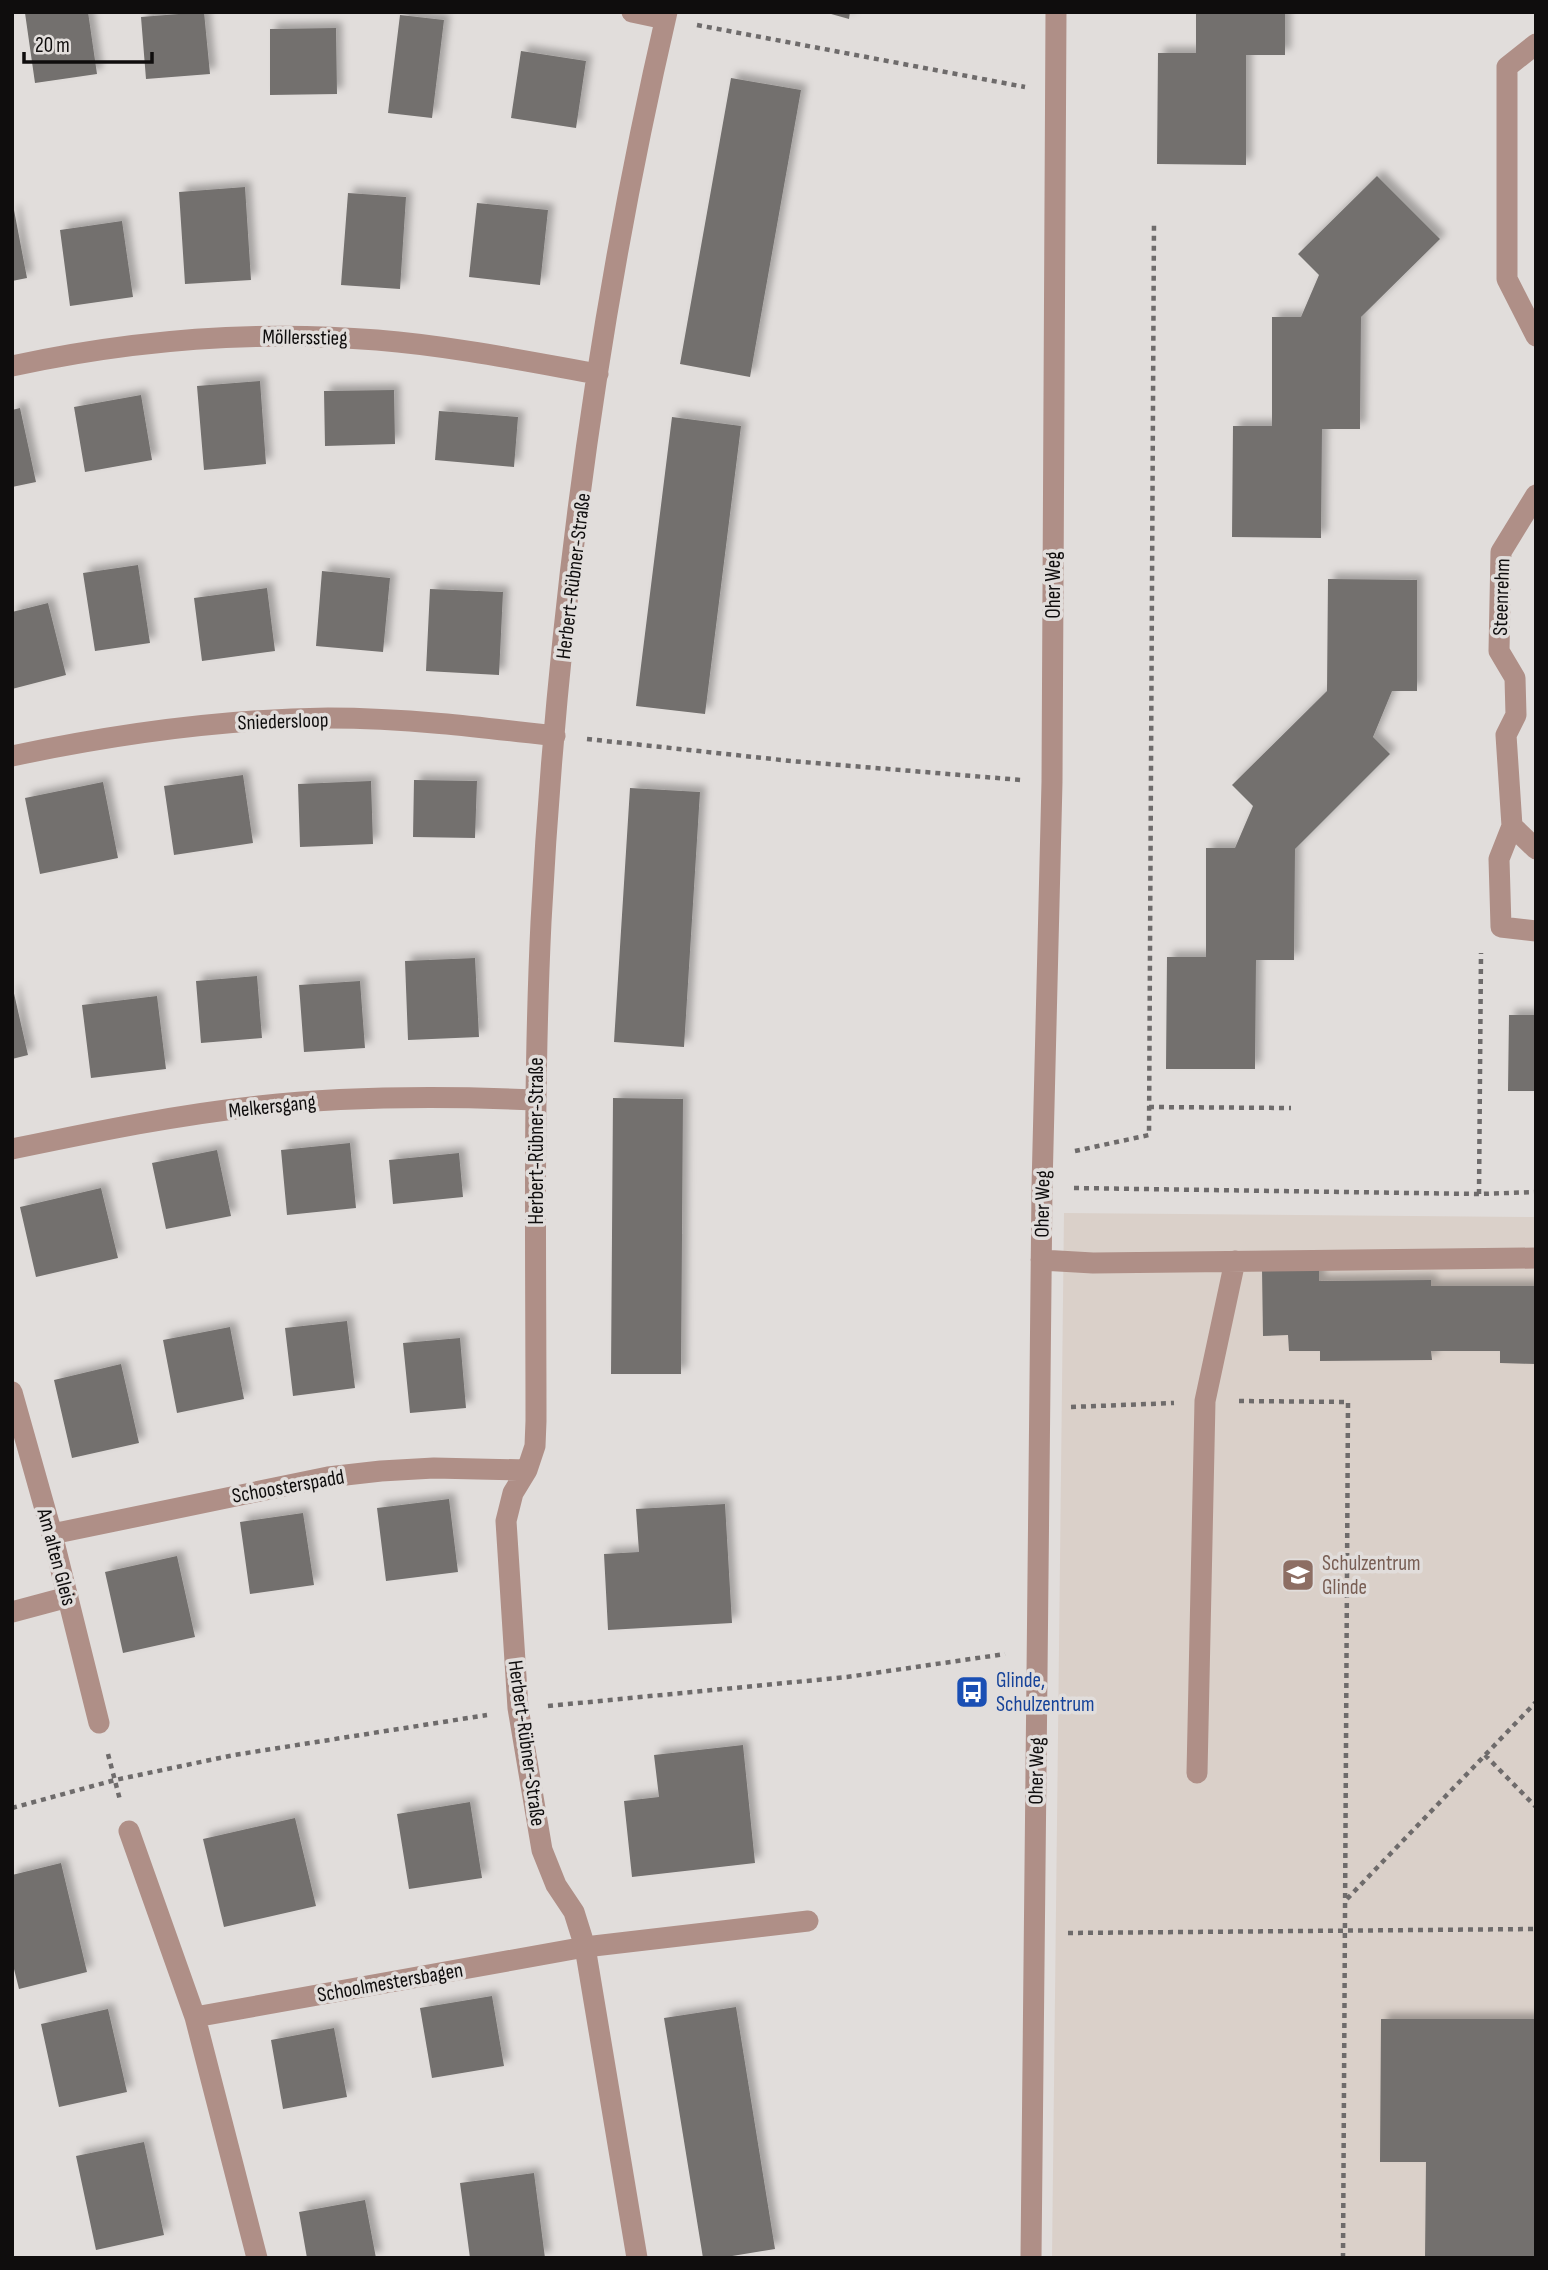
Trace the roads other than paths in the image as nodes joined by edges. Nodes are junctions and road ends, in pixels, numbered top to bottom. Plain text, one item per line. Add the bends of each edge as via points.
1 (632, 12) edge
2 (1056, 12) edge
3 (666, 16) edge
4 (1536, 44) edge
5 (1536, 336) edge
6 (12, 366) edge
7 (598, 374) junction
8 (1536, 495) edge
9 (555, 736) junction
10 (12, 756) edge
11 (1512, 826) junction
12 (1536, 849) edge
13 (1536, 931) edge
14 (535, 1100) junction
15 (12, 1149) edge
16 (1536, 1258) edge
17 (1041, 1260) junction
18 (1235, 1261) junction
19 (12, 1392) edge
20 (527, 1469) junction
21 (52, 1534) junction
22 (68, 1597) junction
23 (12, 1612) edge
24 (99, 1723) road end
25 (1198, 1773) dead end
26 (129, 1831) road end
27 (808, 1922) dead end
28 (585, 1947) junction
29 (195, 2017) junction
30 (257, 2258) edge
31 (637, 2258) edge
32 (1031, 2258) edge

1 - 3 street
2 - 17 street, Oher Weg via 1052,782
3 - 7 street, Herbert-Rübner-Straße
4 - 5 street via 1507,67 1507,279
6 - 7 street, Möllersstieg via 146,343 321,336 436,346
7 - 9 street, Herbert-Rübner-Straße
8 - 11 street, Steenrehm via 1501,552 1499,651 1515,678 1516,715 1506,734
9 - 10 street, Sniedersloop via 439,723 272,720 162,729
9 - 14 street, Herbert-Rübner-Straße via 541,921
11 - 12 street
11 - 13 street, Steenrehm via 1500,859 1501,927
14 - 15 street, Melkersgang via 398,1098 261,1106 147,1122
14 - 20 street, Herbert-Rübner-Straße via 537,1421
16 - 18 street
17 - 18 street
17 - 32 street, Oher Weg
18 - 25 street via 1205,1401
19 - 21 street, Am alten Gleis
20 - 21 street, Schoosterspadd via 434,1468 328,1477
20 - 28 street, Herbert-Rübner-Straße via 513,1493 506,1521 518,1709 542,1850 556,1885 574,1912
21 - 22 street, Am alten Gleis
22 - 23 street
22 - 24 street, Am alten Gleis
26 - 29 street
27 - 28 street, Schoolmestersbagen
28 - 29 street, Schoolmestersbagen
28 - 31 street, Herbert-Rübner-Straße
29 - 30 street

